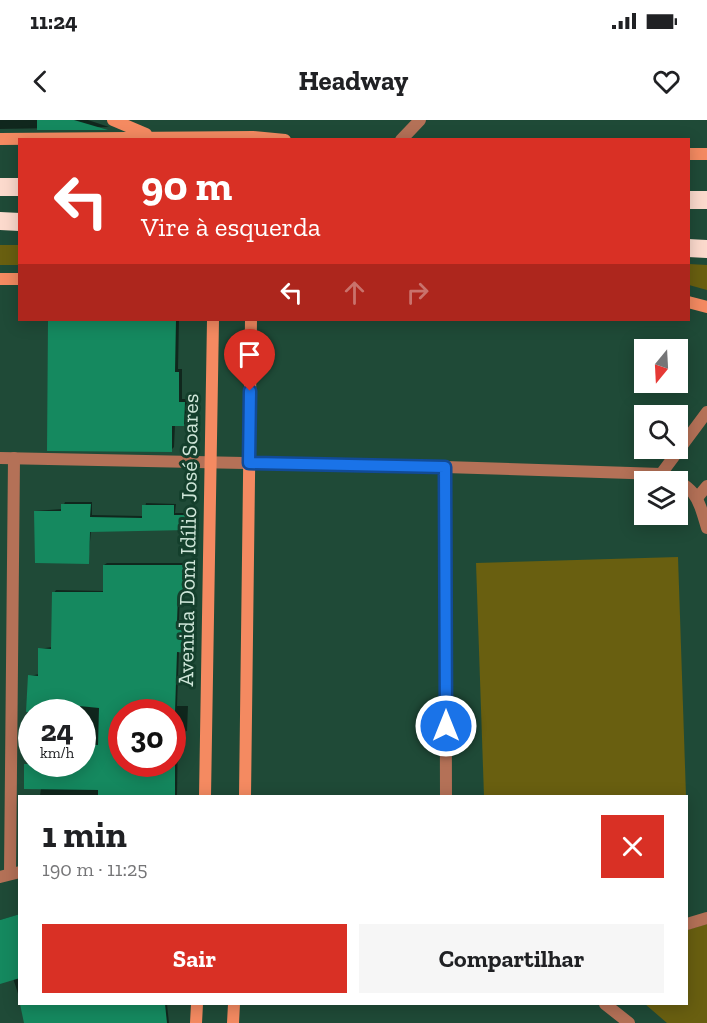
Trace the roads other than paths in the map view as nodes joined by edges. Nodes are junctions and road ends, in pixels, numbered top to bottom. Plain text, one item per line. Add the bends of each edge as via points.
1 (113, 120) edge
2 (420, 120) edge
3 (153, 137) junction
4 (76, 138) edge
5 (197, 138) edge
6 (403, 138) edge
7 (0, 139) edge
8 (18, 139) edge
9 (690, 154) edge
10 (707, 154) edge
11 (0, 187) edge
12 (18, 187) edge
13 (690, 200) edge
14 (707, 200) edge
15 (0, 221) edge
16 (18, 222) edge
17 (690, 248) edge
18 (707, 249) edge
19 (0, 279) edge
20 (18, 279) edge
21 (690, 303) edge
22 (707, 307) edge
23 (213, 321) edge
24 (251, 321) edge
25 (707, 412) edge
26 (0, 458) edge
27 (14, 458) junction
28 (211, 462) junction
29 (249, 463) junction
30 (445, 467) junction
31 (663, 471) edge
32 (634, 473) edge
33 (707, 486) edge
34 (688, 487) edge
35 (697, 498) junction
36 (707, 528) edge
37 (205, 795) edge
38 (245, 795) edge
39 (446, 795) edge
40 (10, 874) edge
41 (707, 918) edge
42 (688, 924) edge
43 (197, 1005) edge
44 (234, 1005) edge
45 (606, 1005) edge
46 (196, 1023) edge
47 (233, 1023) edge
48 (629, 1023) edge

1 - 3 street
2 - 6 street
3 - 4 street
3 - 5 street
7 - 8 street
9 - 10 street
11 - 12 highway
13 - 14 highway
15 - 16 highway
17 - 18 highway
19 - 20 street
21 - 22 street
23 - 28 street, Avenida Dom Idílio José Soares
24 - 29 street
25 - 31 street
26 - 27 street
27 - 28 street
27 - 40 street
28 - 29 street
28 - 37 street, Avenida Dom Idílio José Soares
29 - 30 street
29 - 38 street
30 - 32 street
30 - 39 street
33 - 35 street
34 - 35 street
35 - 36 street
41 - 42 street
43 - 46 street
44 - 47 street
45 - 48 street

